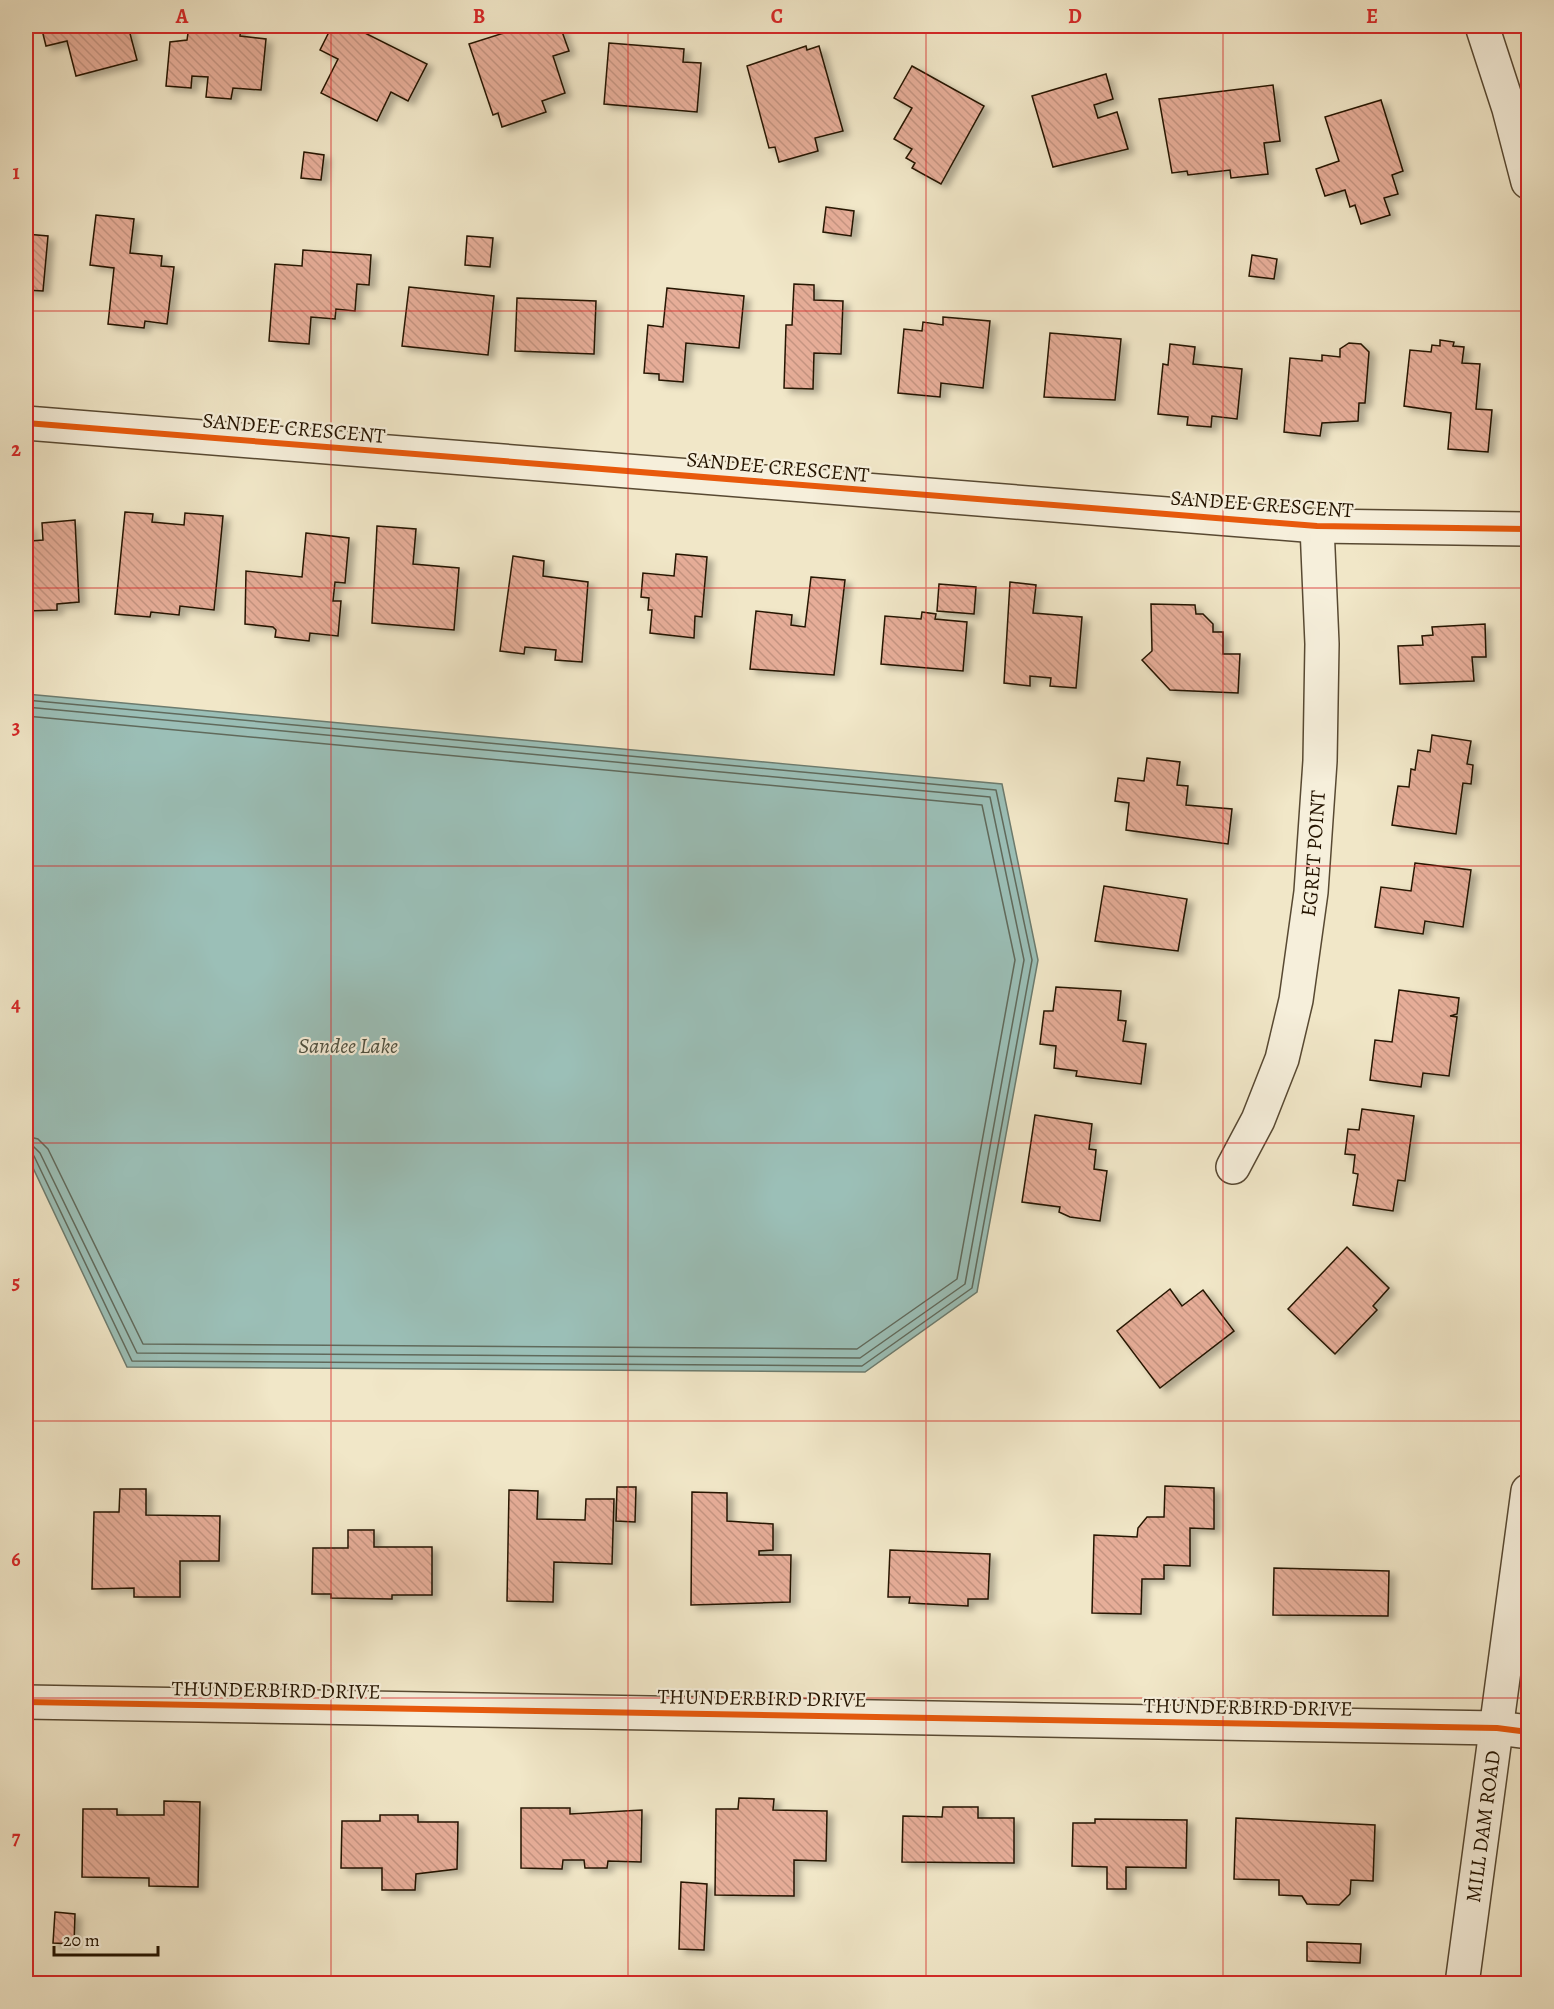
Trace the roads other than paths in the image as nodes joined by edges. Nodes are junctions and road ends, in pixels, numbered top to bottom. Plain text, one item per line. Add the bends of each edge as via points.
1 (1482, 26) edge
2 (1528, 182) edge
3 (26, 423) edge
4 (1317, 526) junction
5 (1528, 529) edge
6 (1233, 1167) dead end
7 (1528, 1491) edge
8 (26, 1702) edge
9 (1513, 1730) edge
10 (1462, 1983) edge

1 - 2 street
3 - 4 street, SANDEE CRESCENT
4 - 5 street, SANDEE CRESCENT
4 - 6 street, EGRET POINT via 1322,644 1320,761 1311,892 1296,1000 1282,1059 1258,1120
7 - 9 street, MILL DAM ROAD
8 - 9 street, THUNDERBIRD DRIVE
9 - 10 street, MILL DAM ROAD

